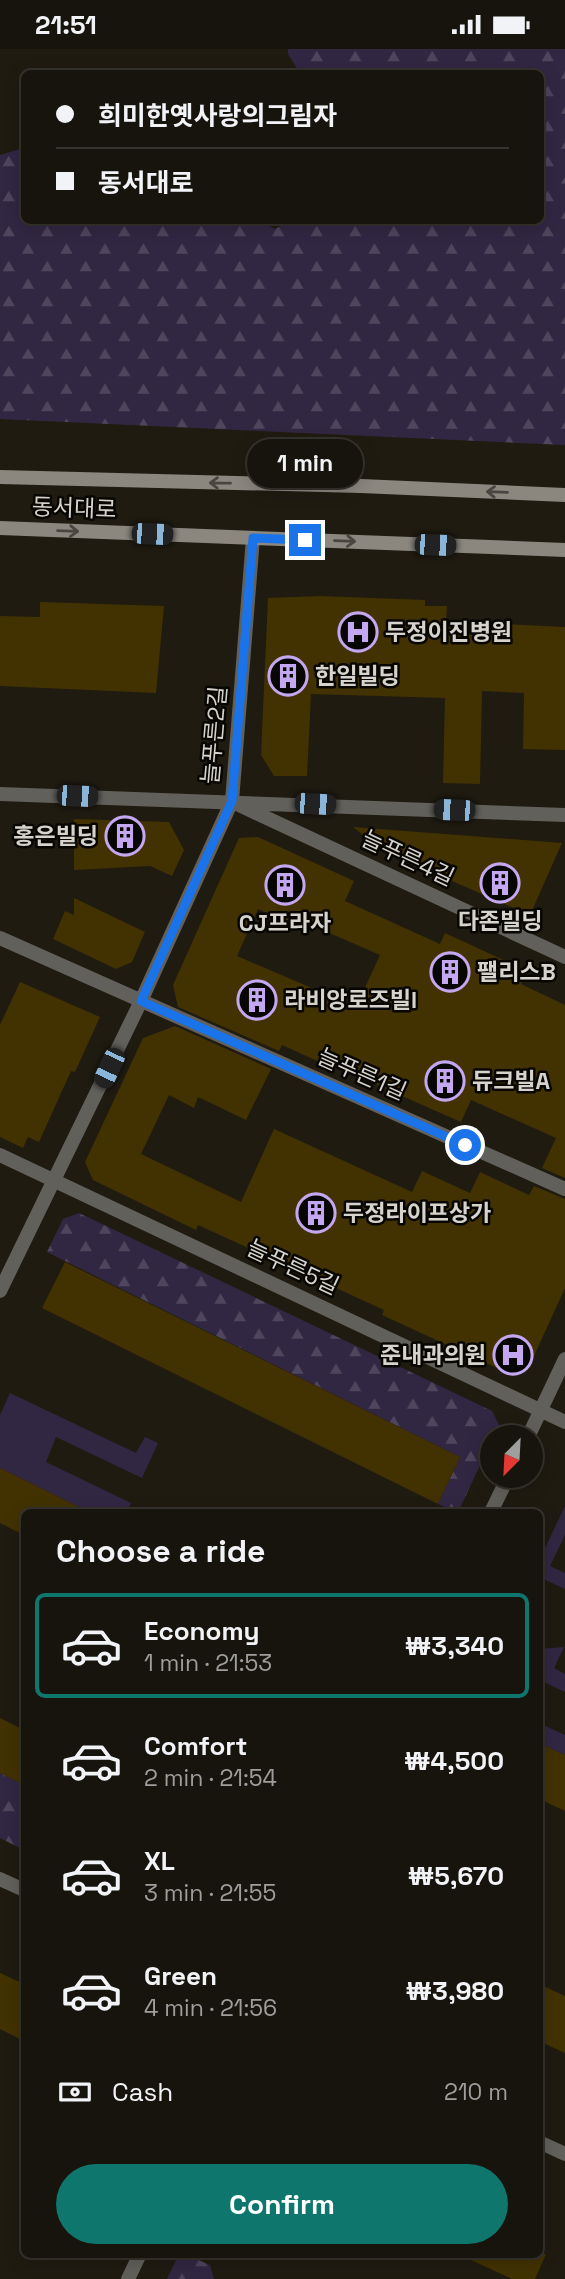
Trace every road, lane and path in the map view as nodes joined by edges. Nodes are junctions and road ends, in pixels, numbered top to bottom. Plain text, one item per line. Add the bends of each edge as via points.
1 (0, 477) edge
2 (565, 495) edge
3 (0, 528) edge
4 (253, 538) junction
5 (565, 550) edge
6 (0, 794) edge
7 (232, 801) junction
8 (565, 815) edge
9 (0, 938) edge
10 (565, 957) edge
11 (141, 1001) junction
12 (0, 1155) edge
13 (55, 1181) junction
14 (565, 1189) edge
15 (0, 1291) edge
16 (565, 1359) edge
17 (540, 1411) junction
18 (565, 1422) edge
19 (533, 1425) edge
20 (503, 1488) edge
21 (492, 1509) edge
22 (0, 1879) edge
23 (21, 1890) edge
24 (543, 2144) edge
25 (565, 2154) edge
26 (138, 2258) edge
27 (128, 2279) edge

2 -> 1 main road, 동서대로
3 -> 4 main road, 동서대로
4 -> 5 main road, 동서대로
4 - 7 street, 늘푸른2길
6 - 7 street
7 - 8 street
7 - 10 street, 늘푸른4길
7 - 11 street, 늘푸른2길
9 - 11 street
11 - 13 street, 늘푸른2길
11 - 14 street, 늘푸른1길
12 - 13 street, 늘푸른5길
13 - 15 street, 늘푸른2길
13 - 17 street, 늘푸른5길
16 - 17 street
17 - 18 street, 늘푸른5길
17 - 19 street
20 - 21 street
22 - 23 street
24 - 25 street
26 - 27 street

